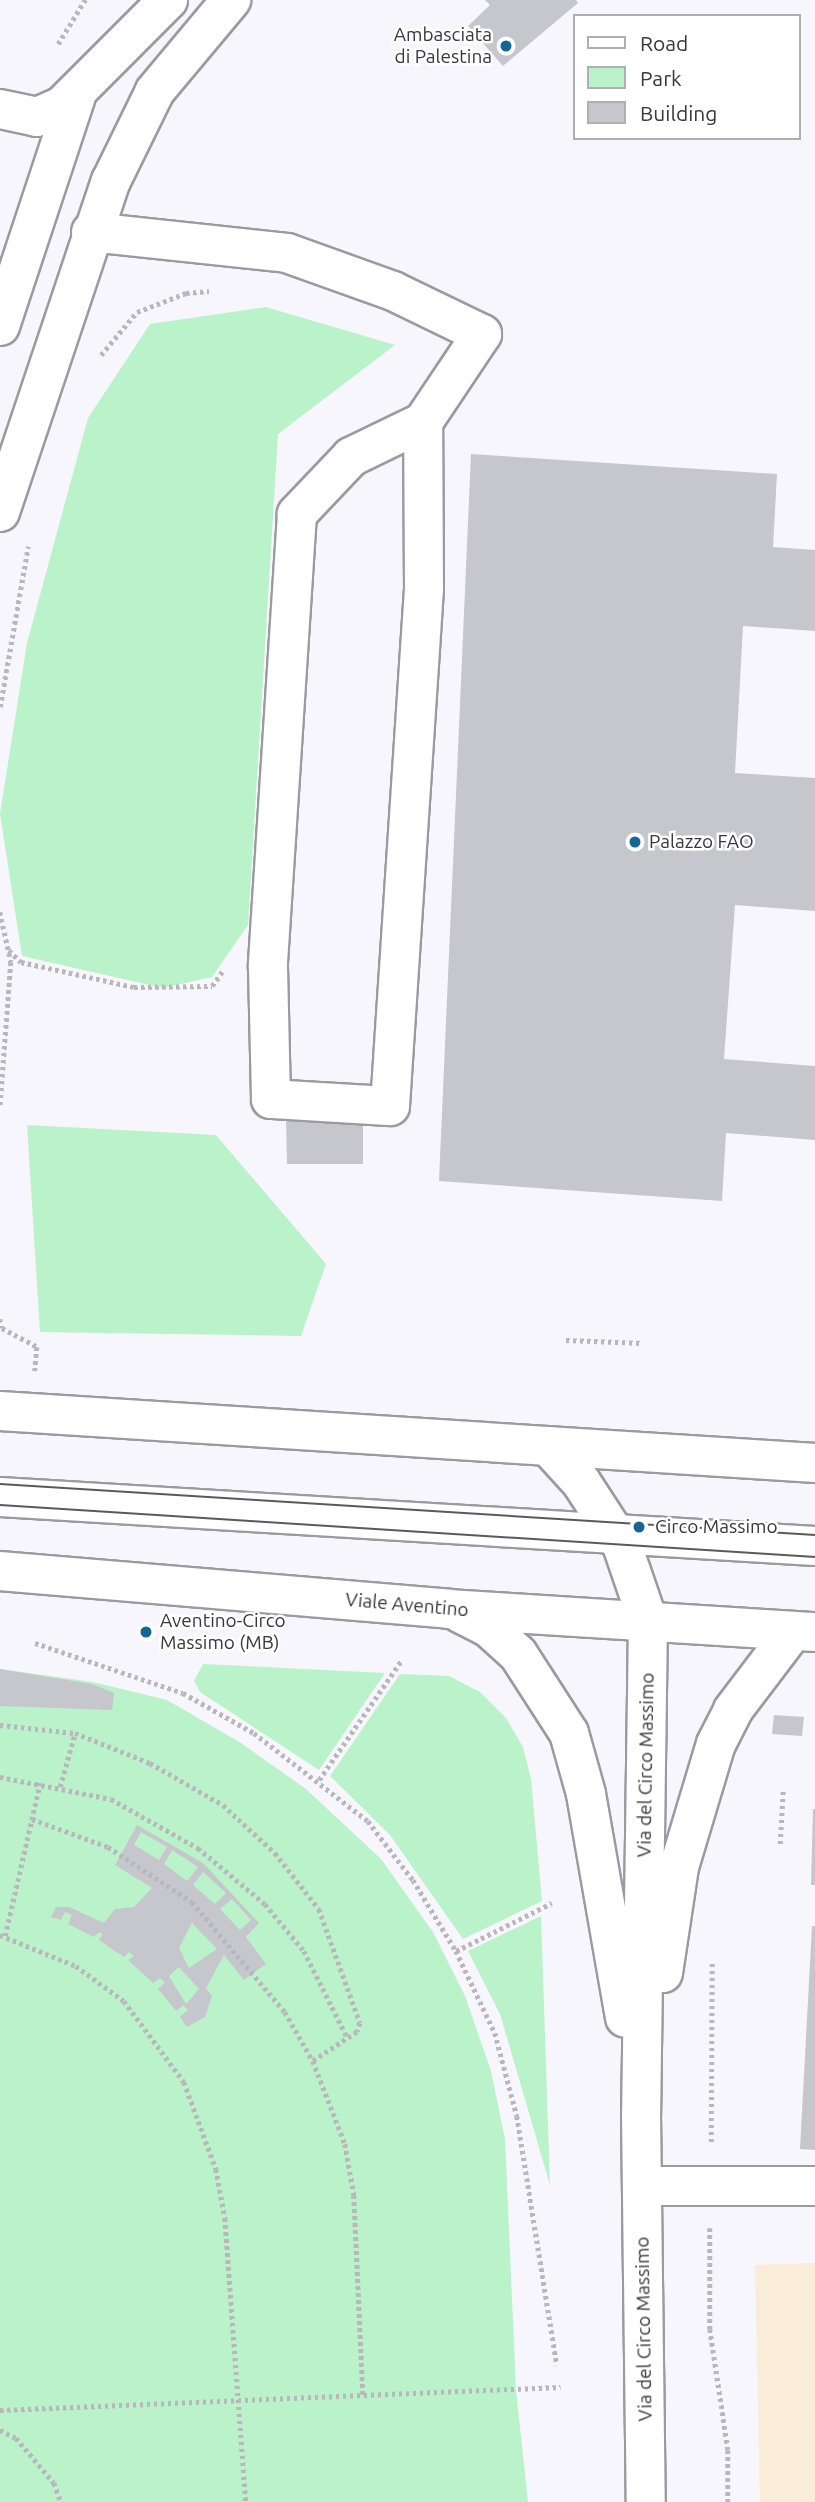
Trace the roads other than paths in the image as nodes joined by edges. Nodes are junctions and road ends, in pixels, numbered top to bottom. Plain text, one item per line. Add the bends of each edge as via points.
1 (168, 0) edge
2 (231, 0) edge
3 (141, 15) edge
4 (76, 96) junction
5 (0, 109) edge
6 (92, 232) junction
7 (0, 326) edge
8 (423, 422) junction
9 (0, 512) edge
10 (0, 1411) edge
11 (548, 1446) junction
12 (815, 1463) edge
13 (0, 1497) edge
14 (617, 1536) junction
15 (815, 1546) edge
16 (0, 1571) edge
17 (448, 1609) junction
18 (648, 1621) junction
19 (804, 1631) edge
20 (641, 2114) junction
21 (642, 2186) junction
22 (815, 2186) edge
23 (646, 2502) edge

1 - 3 main road
2 - 6 main road via 155,91
3 - 4 main road
4 - 5 main road via 37,117
4 - 7 main road
6 - 8 main road via 287,253 393,292 482,334
6 - 9 main road
8 - 8 main road via 424,589 390,1106 271,1098 268,967 298,514 351,457
10 - 11 main road
11 - 12 main road
11 - 14 main road, Via del Circo Massimo via 581,1482
13 - 14 main road
14 - 15 main road
14 - 18 main road, Via del Circo Massimo via 638,1581
16 - 17 main road, Viale Aventino
17 - 18 main road, Viale Aventino
17 - 20 main road, Via del Circo Massimo via 479,1620 518,1654 569,1733 595,1841
18 - 19 main road, Viale Aventino
18 - 20 main road, Via del Circo Massimo
19 - 20 main road, Via del Circo Massimo via 733,1710 697,1795 679,1867
20 - 21 main road, Via del Circo Massimo
21 - 22 main road
21 - 23 main road, Via del Circo Massimo

